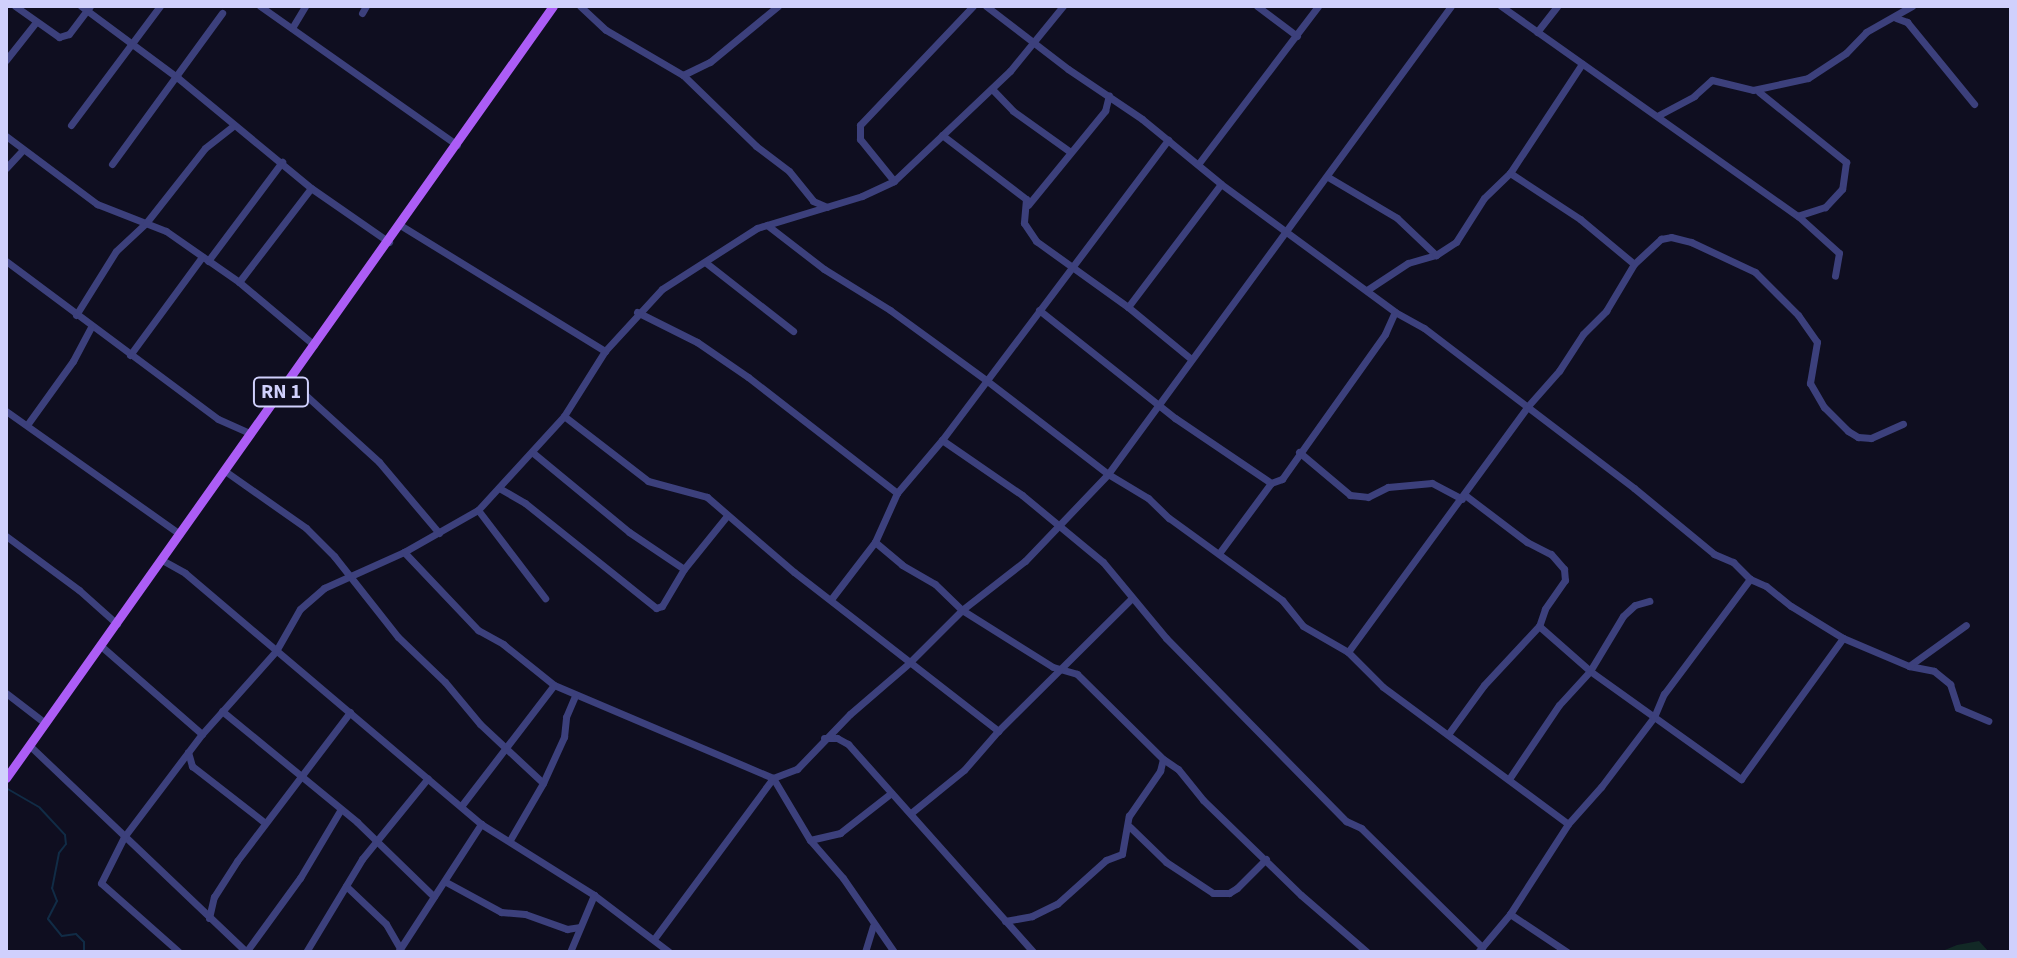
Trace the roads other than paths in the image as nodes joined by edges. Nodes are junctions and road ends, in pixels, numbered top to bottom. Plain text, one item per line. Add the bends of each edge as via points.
1 (15, 6) edge
2 (160, 6) edge
3 (260, 6) edge
4 (305, 6) edge
5 (553, 6) edge
6 (580, 6) edge
7 (778, 6) edge
8 (973, 6) edge
9 (986, 6) edge
10 (1063, 6) edge
11 (1257, 6) edge
12 (1318, 6) edge
13 (1451, 6) edge
14 (1501, 6) edge
15 (1557, 6) edge
16 (1912, 6) edge
17 (86, 8) edge
18 (222, 13) dead end
19 (1896, 18) junction
20 (36, 22) junction
21 (292, 28) junction
22 (1537, 32) junction
23 (1297, 36) junction
24 (1035, 43) junction
25 (133, 45) junction
26 (6, 60) edge
27 (1582, 64) junction
28 (683, 75) junction
29 (178, 78) junction
30 (992, 89) junction
31 (1753, 90) junction
32 (1109, 95) junction
33 (1974, 104) dead end
34 (1659, 115) junction
35 (71, 125) dead end
36 (233, 126) junction
37 (942, 135) junction
38 (6, 136) edge
39 (1168, 140) junction
40 (457, 145) junction
41 (23, 150) junction
42 (1069, 151) junction
43 (282, 162) junction
44 (1199, 163) junction
45 (112, 164) dead end
46 (6, 168) edge
47 (1510, 173) junction
48 (1328, 177) junction
49 (894, 181) junction
50 (1221, 184) junction
51 (311, 188) junction
52 (1028, 205) junction
53 (827, 207) junction
54 (1798, 216) junction
55 (146, 223) junction
56 (400, 225) junction
57 (767, 225) junction
58 (1286, 231) junction
59 (389, 242) junction
60 (1436, 255) junction
61 (205, 259) junction
62 (6, 261) edge
63 (705, 262) junction
64 (1634, 264) junction
65 (1072, 269) junction
66 (1835, 276) dead end
67 (239, 282) junction
68 (1367, 290) junction
69 (1128, 307) junction
70 (1039, 310) junction
71 (637, 312) junction
72 (1395, 312) junction
73 (76, 315) junction
74 (91, 327) junction
75 (793, 331) dead end
76 (314, 345) junction
77 (605, 351) junction
78 (130, 355) junction
79 (1191, 359) junction
80 (289, 380) junction
81 (986, 380) junction
82 (1158, 404) junction
83 (1528, 406) junction
84 (6, 411) edge
85 (564, 416) junction
86 (1903, 424) dead end
87 (27, 425) junction
88 (251, 434) junction
89 (942, 440) junction
90 (532, 452) junction
91 (1299, 452) junction
92 (225, 471) junction
93 (1108, 474) junction
94 (1271, 483) junction
95 (499, 488) junction
96 (897, 493) junction
97 (1463, 497) junction
98 (478, 510) junction
99 (726, 517) junction
100 (1061, 525) junction
101 (439, 533) junction
102 (180, 534) junction
103 (6, 536) edge
104 (875, 542) junction
105 (404, 552) junction
106 (1220, 552) junction
107 (162, 560) junction
108 (684, 569) junction
109 (348, 576) junction
110 (1750, 579) junction
111 (545, 598) dead end
112 (832, 598) junction
113 (1131, 599) junction
114 (1649, 601) dead end
115 (962, 610) junction
116 (117, 624) junction
117 (1966, 625) dead end
118 (1539, 626) junction
119 (1843, 638) junction
120 (101, 646) junction
121 (276, 651) junction
122 (1348, 652) junction
123 (909, 663) junction
124 (1909, 666) junction
125 (1060, 669) junction
126 (1590, 671) junction
127 (554, 685) junction
128 (6, 693) edge
129 (575, 696) junction
130 (222, 711) junction
131 (350, 712) junction
132 (1654, 717) junction
133 (1988, 721) dead end
134 (45, 723) junction
135 (998, 731) junction
136 (1449, 733) junction
137 (202, 734) junction
138 (824, 738) junction
139 (29, 745) junction
140 (507, 751) junction
141 (188, 752) junction
142 (1163, 759) junction
143 (301, 775) junction
144 (6, 778) edge
145 (428, 778) junction
146 (773, 778) junction
147 (1509, 779) junction
148 (543, 783) junction
149 (891, 793) junction
150 (462, 805) junction
151 (341, 809) junction
152 (911, 813) junction
153 (264, 822) junction
154 (481, 824) junction
155 (1129, 824) junction
156 (1568, 824) junction
157 (124, 837) junction
158 (376, 840) junction
159 (510, 840) junction
160 (810, 840) junction
161 (1266, 859) junction
162 (446, 882) junction
163 (346, 886) junction
164 (594, 895) junction
165 (434, 897) junction
166 (1510, 914) junction
167 (209, 918) junction
168 (1005, 921) junction
169 (873, 926) junction
170 (579, 927) junction
171 (654, 939) junction
172 (399, 950) edge
173 (664, 950) edge
174 (1480, 950) edge
175 (179, 952) edge
176 (246, 952) edge
177 (306, 952) edge
178 (570, 952) edge
179 (865, 952) edge
180 (894, 952) edge
181 (1033, 952) edge
182 (1367, 952) edge
183 (1567, 952) edge

1 - 20 street
2 - 25 street
3 - 21 street
4 - 21 street
5 - 40 main road, RN 1
6 - 28 street via 606,30
7 - 28 street via 710,62
8 - 49 street via 860,125 860,139
9 - 24 street
10 - 24 street
11 - 23 street
12 - 23 street
13 - 48 street
14 - 22 street
15 - 22 street
16 - 19 street
17 - 20 street via 64,37
17 - 25 street
18 - 29 street
19 - 31 street via 1866,32 1808,78
19 - 33 street via 1907,22
20 - 26 street
21 - 40 street
22 - 27 street
23 - 44 street
24 - 30 street
24 - 32 street
25 - 29 street
25 - 35 street
27 - 34 street
27 - 47 street
28 - 53 street via 789,171 813,201
29 - 36 street
29 - 45 street
30 - 37 street
30 - 42 street
31 - 34 street via 1712,80
31 - 54 street via 1767,95 1846,162 1842,189 1825,207
32 - 39 street
32 - 42 street via 1105,111
34 - 54 street
36 - 43 street
36 - 55 street via 205,148
37 - 49 street
37 - 52 street
38 - 41 street
39 - 44 street
39 - 65 street
40 - 56 main road, RN 1
41 - 46 street
41 - 55 street via 97,204
42 - 52 street
43 - 51 street
43 - 61 street
44 - 50 street
47 - 60 street via 1484,198 1456,242
47 - 64 street via 1580,219
48 - 58 street
48 - 60 street via 1397,218
49 - 53 street via 885,189
50 - 58 street
50 - 69 street
51 - 59 street
51 - 67 street
52 - 65 street via 1027,233
53 - 57 street
54 - 66 street via 1839,253
55 - 61 street
55 - 73 street via 116,251
56 - 59 main road, RN 1
56 - 77 street
57 - 63 street via 739,237
57 - 81 street
58 - 68 street
58 - 79 street
59 - 76 main road, RN 1
60 - 68 street via 1408,263
61 - 67 street
61 - 78 street
62 - 73 street
63 - 71 street
63 - 75 street
64 - 83 street via 1606,311
64 - 86 street via 1652,244 1671,237 1755,272 1815,336 1810,383 1837,422 1858,437 1871,438
65 - 69 street
65 - 70 street
67 - 76 street
68 - 72 street
69 - 79 street
70 - 81 street
70 - 82 street
71 - 77 street
71 - 96 street via 697,342 748,377
72 - 83 street
72 - 91 street via 1385,334
73 - 74 street
74 - 78 street
74 - 87 street
76 - 80 main road, RN 1
77 - 85 street
78 - 88 street via 218,419
79 - 82 street
80 - 88 main road, RN 1
80 - 101 street via 379,462
81 - 89 street
81 - 93 street
82 - 93 street
82 - 94 street
83 - 97 street
83 - 110 street
84 - 87 street
85 - 90 street
85 - 99 street via 648,481 707,497
87 - 102 street
88 - 92 main road, RN 1
89 - 96 street
89 - 100 street
90 - 95 street
90 - 108 street via 629,532
91 - 94 street via 1282,479
91 - 97 street via 1350,495 1368,497 1388,487 1432,483
92 - 102 main road, RN 1
92 - 109 street via 306,528
93 - 100 street
93 - 106 street
94 - 106 street
95 - 98 street
95 - 108 street via 525,503 649,606 662,606
96 - 104 street
97 - 118 street via 1551,554 1564,569 1565,580
97 - 122 street
98 - 101 street
98 - 111 street
99 - 108 street
99 - 112 street
100 - 113 street via 1103,562
100 - 115 street
101 - 105 street
102 - 107 main road, RN 1
103 - 116 street
104 - 112 street
104 - 115 street
105 - 109 street
105 - 127 street via 478,630
106 - 122 street via 1282,600 1303,626
107 - 116 main road, RN 1
107 - 121 street via 185,573
109 - 121 street via 300,609
109 - 140 street via 398,637
110 - 119 street
110 - 132 street via 1664,694
112 - 123 street
113 - 125 street
113 - 174 street via 1346,821 1361,828
114 - 126 street via 1623,616
115 - 123 street
115 - 125 street
116 - 120 main road, RN 1
117 - 124 street
118 - 126 street
118 - 136 street via 1484,685
119 - 124 street
119 - 132 street via 1741,779
120 - 134 main road, RN 1
120 - 137 street
121 - 130 street
121 - 131 street
122 - 136 street via 1383,687
123 - 135 street
123 - 138 street
124 - 133 street via 1944,677 1958,708
125 - 135 street
125 - 142 street via 1087,682
126 - 132 street
126 - 147 street via 1559,705
127 - 129 street
127 - 140 street
128 - 134 street
129 - 146 street
129 - 148 street
130 - 137 street
130 - 143 street
131 - 143 street
131 - 145 street
132 - 156 street
134 - 139 main road, RN 1
135 - 152 street via 964,770
136 - 147 street
137 - 141 street
138 - 146 street via 797,769
138 - 149 street via 848,744
139 - 144 main road, RN 1
139 - 157 street
140 - 148 street
140 - 150 street
141 - 153 street via 192,766
141 - 157 street
142 - 155 street
142 - 161 street
143 - 151 street
143 - 153 street
145 - 150 street
145 - 158 street
146 - 160 street
146 - 171 street
147 - 156 street
148 - 159 street
149 - 152 street
149 - 160 street via 840,833
150 - 154 street
151 - 158 street
151 - 176 street via 300,878
152 - 168 street
153 - 167 street via 214,897
154 - 159 street
154 - 162 street
155 - 161 street via 1135,836 1166,862 1213,893 1237,888
155 - 168 street via 1122,854 1106,860 1057,904
156 - 166 street
157 - 167 street
157 - 175 street via 101,883
158 - 163 street
158 - 165 street
159 - 164 street
160 - 169 street via 843,878
161 - 182 street
162 - 165 street
162 - 170 street via 501,912 525,914 567,929
163 - 172 street via 386,924
163 - 177 street
164 - 170 street
164 - 171 street
165 - 172 street
166 - 174 street
166 - 183 street
167 - 176 street
168 - 181 street
169 - 179 street
169 - 180 street
170 - 178 street
171 - 173 street

